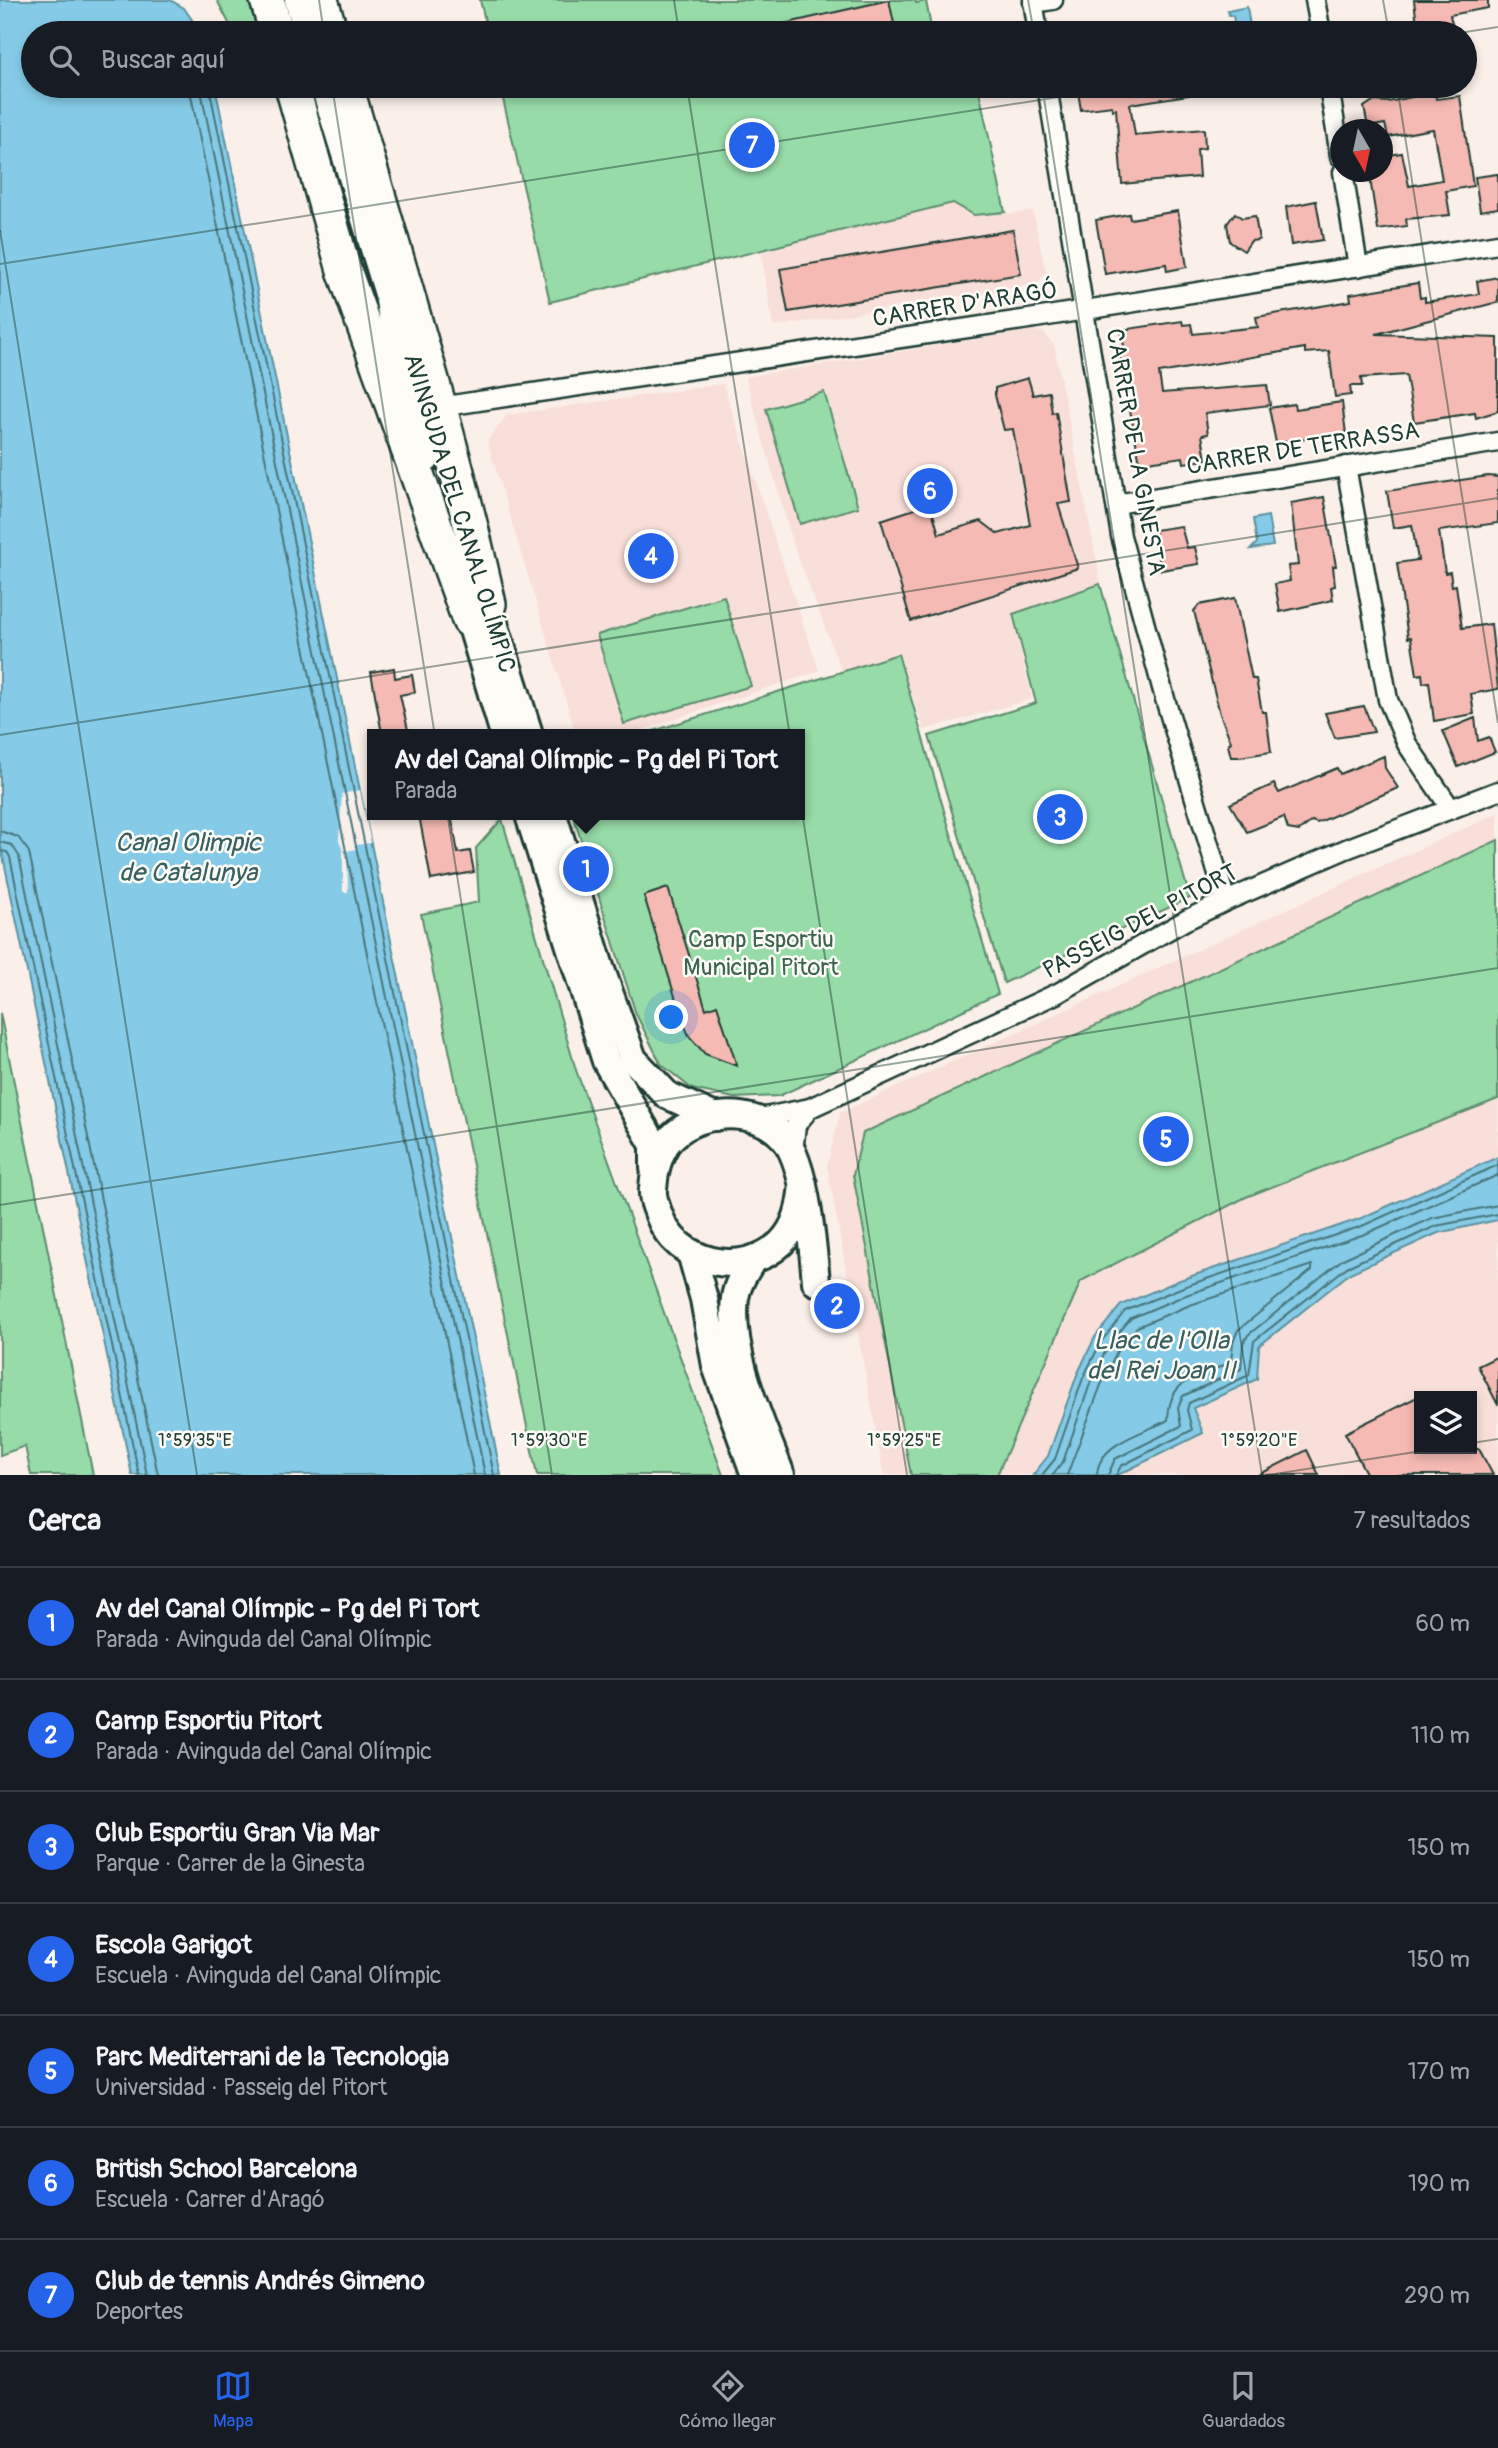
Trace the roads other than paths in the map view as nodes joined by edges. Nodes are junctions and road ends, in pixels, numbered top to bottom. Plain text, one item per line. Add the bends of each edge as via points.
1 (267, 0) edge
2 (298, 0) edge
3 (321, 0) edge
4 (1053, 0) edge
5 (1315, 0) edge
6 (1033, 2) edge
7 (273, 21) edge
8 (304, 21) edge
9 (327, 21) edge
10 (1036, 21) edge
11 (1319, 21) edge
12 (295, 98) edge
13 (328, 98) edge
14 (349, 98) edge
15 (1049, 98) edge
16 (1331, 98) edge
17 (1334, 119) edge
18 (1345, 182) edge
19 (1498, 244) edge
20 (1358, 267) junction
21 (1086, 310) junction
22 (439, 407) junction
23 (1498, 442) edge
24 (1346, 466) junction
25 (1116, 503) junction
26 (479, 612) junction
27 (503, 729) edge
28 (527, 729) edge
29 (1498, 791) edge
30 (1451, 809) junction
31 (531, 820) edge
32 (556, 820) edge
33 (1226, 901) junction
34 (810, 1108) junction
35 (715, 1117) junction
36 (755, 1119) junction
37 (793, 1152) junction
38 (654, 1168) junction
39 (803, 1184) junction
40 (691, 1253) junction
41 (762, 1254) junction
42 (755, 1475) edge
43 (781, 1475) edge

1 - 7 highway
2 - 8 street
3 - 9 highway
4 - 6 street
5 - 11 street
6 - 10 street
12 - 26 highway via 344,270
13 - 26 street, AVINGUDA DEL CANAL OLÍMPIC via 380,264 412,406
14 - 22 highway
15 - 21 street, CARRER DE LA GINESTA
16 - 17 street
18 - 20 street
19 - 20 street, CARRER D'ARAGÓ
20 - 21 street, CARRER D'ARAGÓ
21 - 22 street, CARRER D'ARAGÓ
21 - 25 street, CARRER DE LA GINESTA
22 - 26 highway via 470,518
23 - 24 street, CARRER DE TERRASSA
24 - 25 street, CARRER DE TERRASSA
24 - 30 street via 1388,700 1407,744
25 - 33 street, CARRER DE LA GINESTA via 1165,699
26 - 27 street, AVINGUDA DEL CANAL OLÍMPIC
26 - 28 street, AVINGUDA DEL CANAL OLÍMPIC
29 - 30 street, PASSEIG DEL PITORT
30 - 33 street, PASSEIG DEL PITORT
31 - 38 street via 606,1060 654,1145
32 - 35 street via 633,1059 667,1095
33 - 34 street, PASSEIG DEL PITORT via 1058,993
34 - 36 street, PASSEIG DEL PITORT
34 - 37 street via 796,1125
35 - 36 street
35 - 38 street via 693,1122 677,1133
36 - 37 street via 784,1138
37 - 39 street
38 - 40 street via 652,1196 664,1231
39 - 41 street via 792,1228
39 - 41 street via 816,1282 796,1253
40 - 41 street via 713,1263
40 - 42 street via 716,1366
41 - 43 street via 740,1280 735,1298 737,1343

